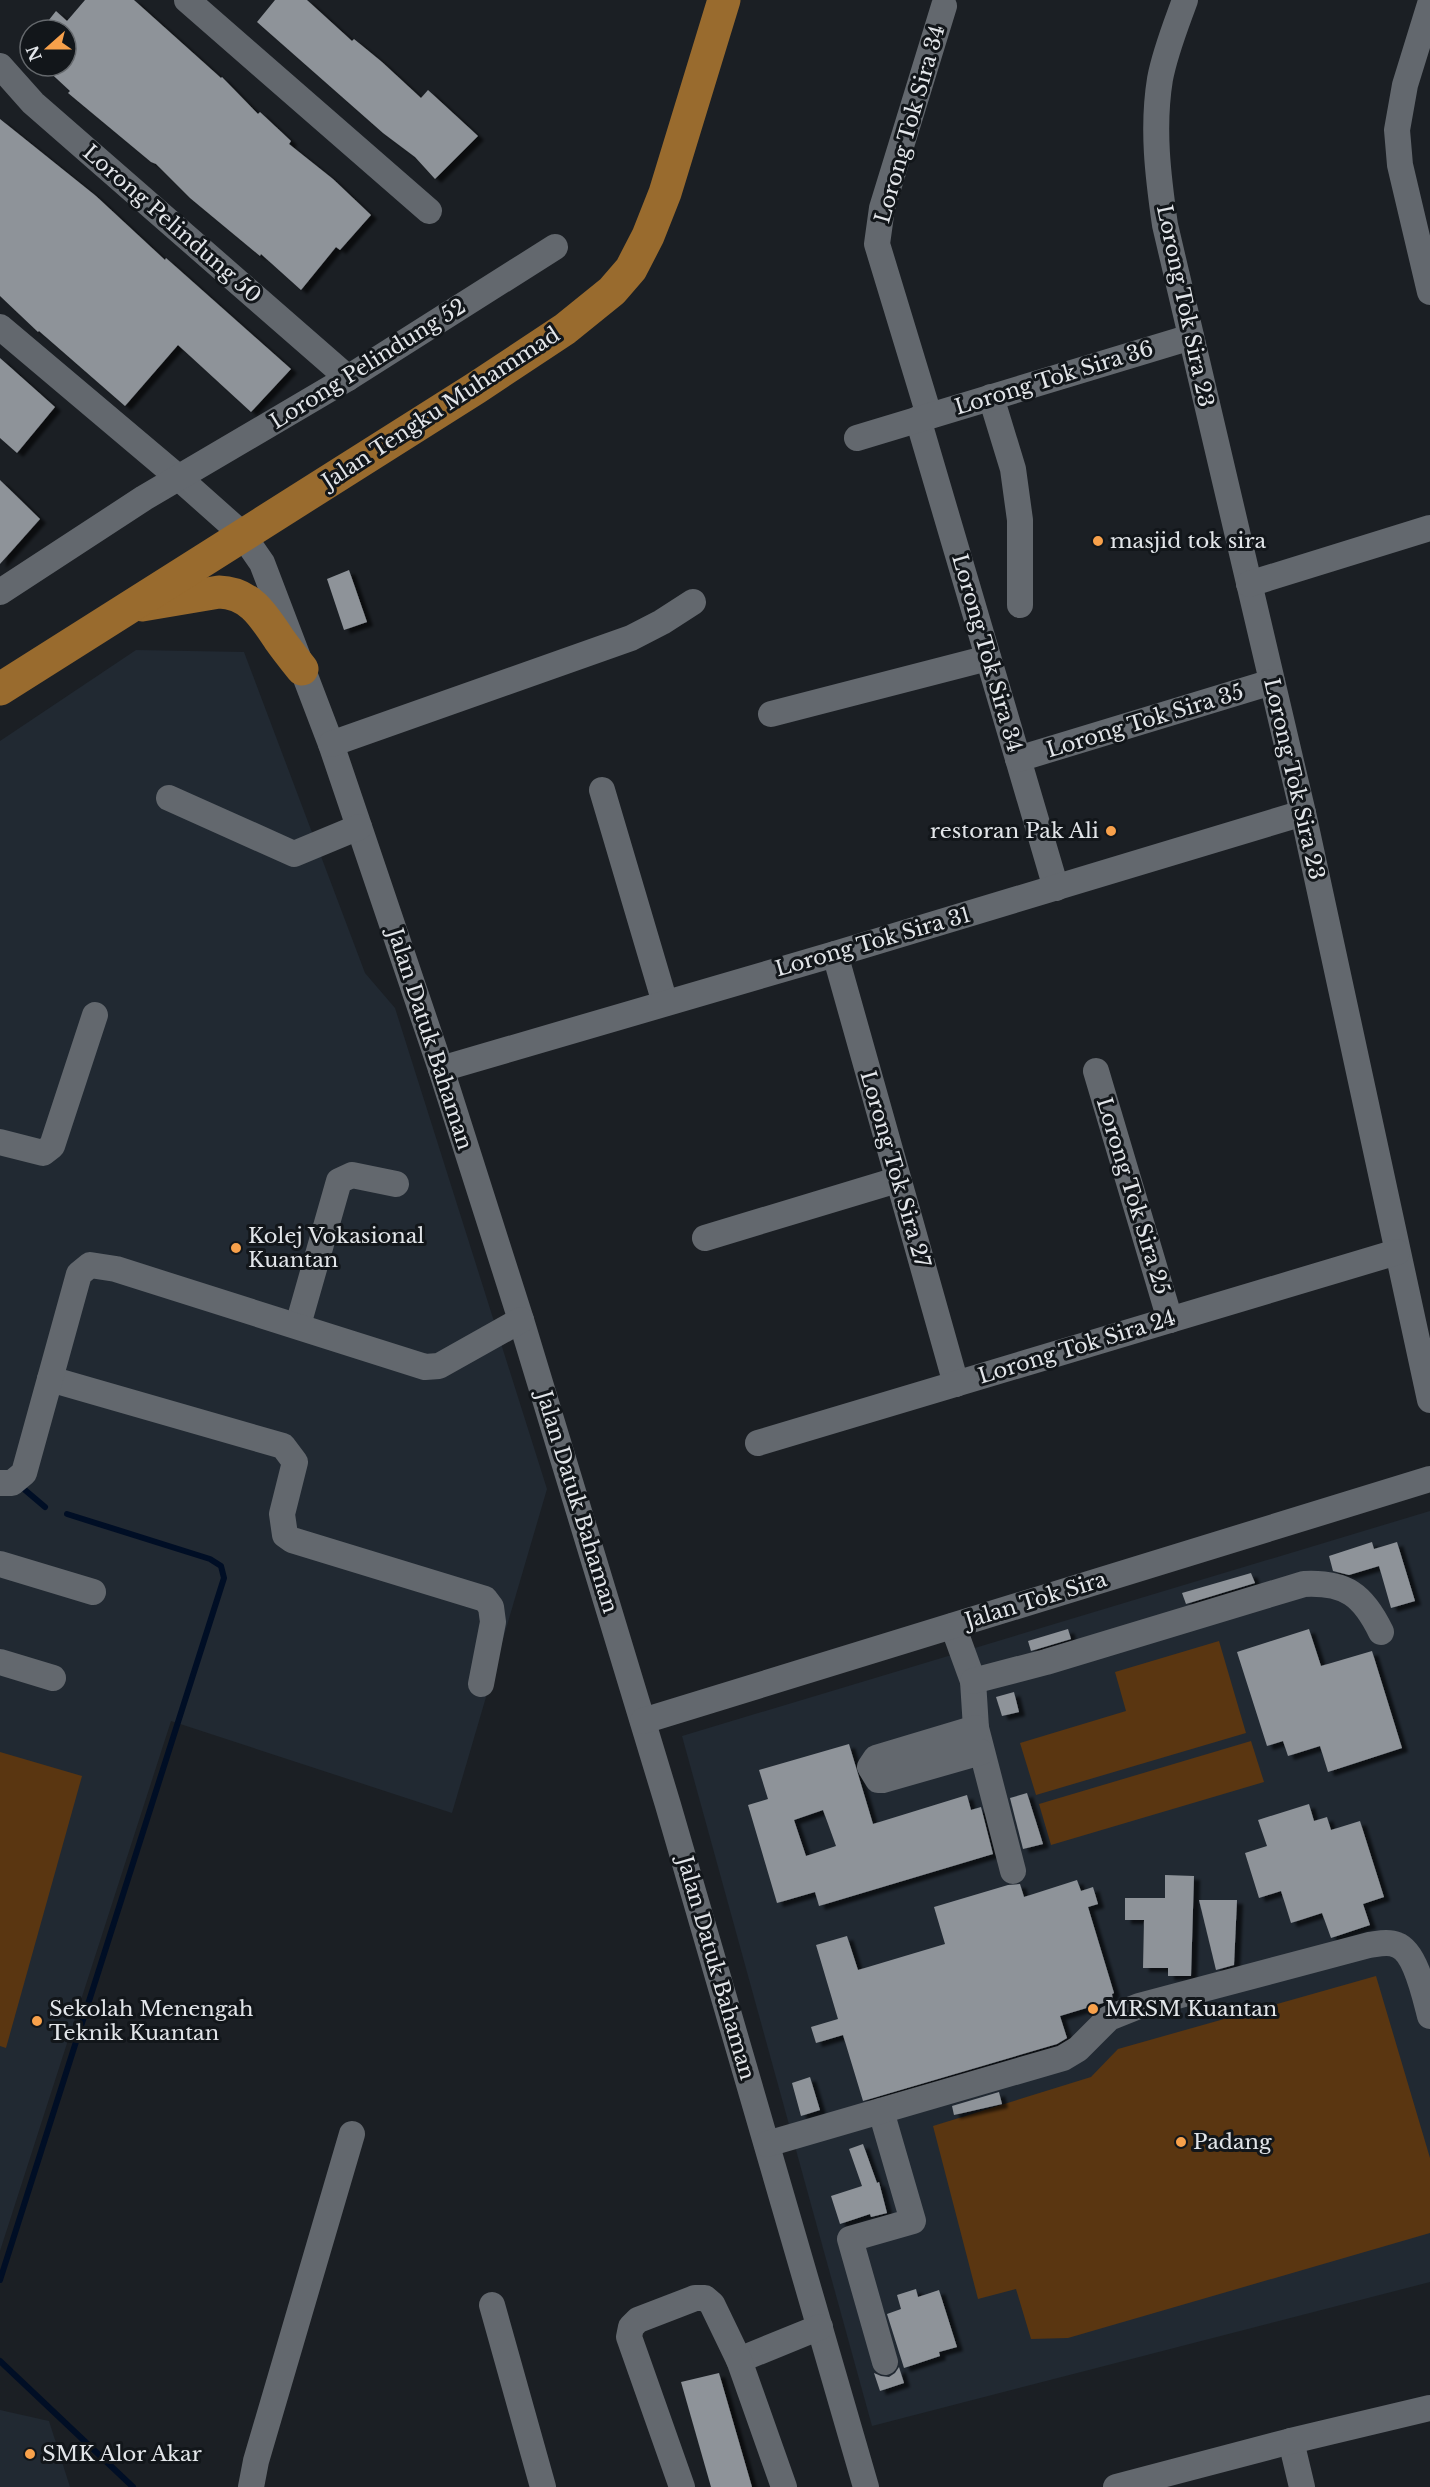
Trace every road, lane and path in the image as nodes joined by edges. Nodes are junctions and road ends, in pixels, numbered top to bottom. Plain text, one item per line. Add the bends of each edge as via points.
1 (187, 0) edge
2 (724, 0) edge
3 (1185, 0) edge
4 (1430, 4) edge
5 (944, 6) dead end
6 (0, 66) edge
7 (429, 211) dead end
8 (555, 247) dead end
9 (1430, 292) edge
10 (0, 327) edge
11 (1191, 337) junction
12 (348, 378) junction
13 (991, 397) junction
14 (924, 417) junction
15 (857, 438) dead end
16 (179, 478) junction
17 (1430, 528) edge
18 (242, 534) junction
19 (1249, 584) junction
20 (0, 592) edge
21 (693, 602) dead end
22 (1020, 605) dead end
23 (126, 608) junction
24 (988, 658) junction
25 (302, 669) junction
26 (1272, 682) junction
27 (0, 689) edge
28 (771, 714) dead end
29 (331, 744) junction
30 (1018, 759) junction
31 (602, 790) dead end
32 (169, 798) dead end
33 (1303, 813) junction
34 (359, 827) junction
35 (1056, 888) junction
36 (835, 954) junction
37 (665, 1003) junction
38 (95, 1015) dead end
39 (441, 1069) junction
40 (1096, 1071) dead end
41 (2, 1150) edge
42 (897, 1179) junction
43 (396, 1184) dead end
44 (705, 1238) dead end
45 (1397, 1252) junction
46 (521, 1320) junction
47 (1170, 1320) junction
48 (298, 1325) junction
49 (50, 1379) junction
50 (956, 1384) junction
51 (1430, 1400) edge
52 (758, 1443) dead end
53 (1430, 1479) edge
54 (0, 1483) edge
55 (0, 1564) edge
56 (93, 1592) dead end
57 (953, 1626) junction
58 (1381, 1632) dead end
59 (0, 1662) edge
60 (53, 1678) dead end
61 (973, 1681) junction
62 (481, 1684) dead end
63 (643, 1721) junction
64 (1013, 1871) dead end
65 (1430, 2016) edge
66 (881, 2111) junction
67 (352, 2134) dead end
68 (767, 2144) junction
69 (492, 2305) dead end
70 (820, 2327) junction
71 (739, 2360) junction
72 (885, 2362) dead end
73 (1430, 2408) edge
74 (1291, 2441) junction
75 (251, 2487) edge
76 (543, 2487) edge
77 (682, 2487) edge
78 (784, 2487) edge
79 (866, 2487) edge
80 (1116, 2487) edge
81 (1302, 2487) edge

1 - 7 street
2 - 18 main road, Jalan Tengku Muhammad via 665,193 631,269 612,291 565,329 476,388
3 - 11 street, Lorong Tok Sira 23 via 1160,77 1156,159 1165,225
4 - 9 street via 1405,85 1397,130 1400,165
5 - 14 street, Lorong Tok Sira 34 via 882,208 877,244
6 - 12 street, Lorong Pelindung 50 via 33,103
8 - 12 street, Lorong Pelindung 52
10 - 16 street, Jalan Datuk Bahaman
11 - 13 street, Lorong Tok Sira 36
11 - 19 street, Lorong Tok Sira 23
12 - 16 street, Lorong Pelindung 52
13 - 14 street, Lorong Tok Sira 36
13 - 22 street via 1013,469 1020,520
14 - 15 street, Lorong Tok Sira 36
14 - 24 street, Lorong Tok Sira 34
16 - 18 street, Jalan Datuk Bahaman
16 - 20 street, Lorong Pelindung 52
17 - 19 street
18 - 23 main road, Jalan Tengku Muhammad
18 - 25 street, Jalan Datuk Bahaman via 262,563
19 - 26 street, Lorong Tok Sira 23
21 - 29 street via 631,638
23 - 25 main road via 219,592 243,597 267,619
23 - 27 main road, Jalan Tengku Muhammad
24 - 28 street
24 - 30 street, Lorong Tok Sira 34
25 - 29 street, Jalan Datuk Bahaman
26 - 30 street, Lorong Tok Sira 35
26 - 33 street, Lorong Tok Sira 23
29 - 34 street, Jalan Datuk Bahaman
30 - 35 street, Lorong Tok Sira 34
31 - 37 street
32 - 34 street via 294,854
33 - 35 street, Lorong Tok Sira 31
33 - 45 street, Lorong Tok Sira 23
34 - 39 street, Jalan Datuk Bahaman
35 - 36 street, Lorong Tok Sira 31
36 - 37 street, Lorong Tok Sira 31
36 - 42 street, Lorong Tok Sira 27
37 - 39 street, Lorong Tok Sira 31
38 - 41 street via 52,1146 43,1153
39 - 46 street, Jalan Datuk Bahaman
40 - 47 street, Lorong Tok Sira 25
42 - 44 street
42 - 50 street, Lorong Tok Sira 27
43 - 48 street via 352,1174 339,1181
45 - 47 street, Lorong Tok Sira 24
45 - 51 street, Lorong Tok Sira 23
46 - 48 street via 439,1366 425,1367
46 - 63 street, Jalan Datuk Bahaman
47 - 50 street, Lorong Tok Sira 24
48 - 49 street via 116,1269 90,1265 79,1274
49 - 54 street via 24,1473 12,1483
49 - 62 street via 283,1446 295,1462 282,1514 285,1534 292,1540 485,1599 491,1607 493,1622
50 - 52 street, Lorong Tok Sira 24
53 - 57 street, Jalan Tok Sira
55 - 56 street
57 - 61 street
57 - 63 street, Jalan Tok Sira
58 - 61 street via 1371,1611 1356,1596 1337,1585 1304,1584
59 - 60 street
61 - 64 street via 978,1740
63 - 68 street, Jalan Datuk Bahaman
65 - 66 street via 1411,1957 1399,1945 1369,1945 1131,2009 1109,2018 1078,2049 1063,2058
66 - 68 street
66 - 72 street via 913,2221 850,2239
67 - 75 street
68 - 70 street, Jalan Datuk Bahaman
69 - 76 street
70 - 71 street
70 - 79 street, Jalan Datuk Bahaman
71 - 77 street via 712,2304 705,2298 676,2305 638,2320 631,2327 629,2337
71 - 78 street
73 - 74 street
74 - 80 street
74 - 81 street

